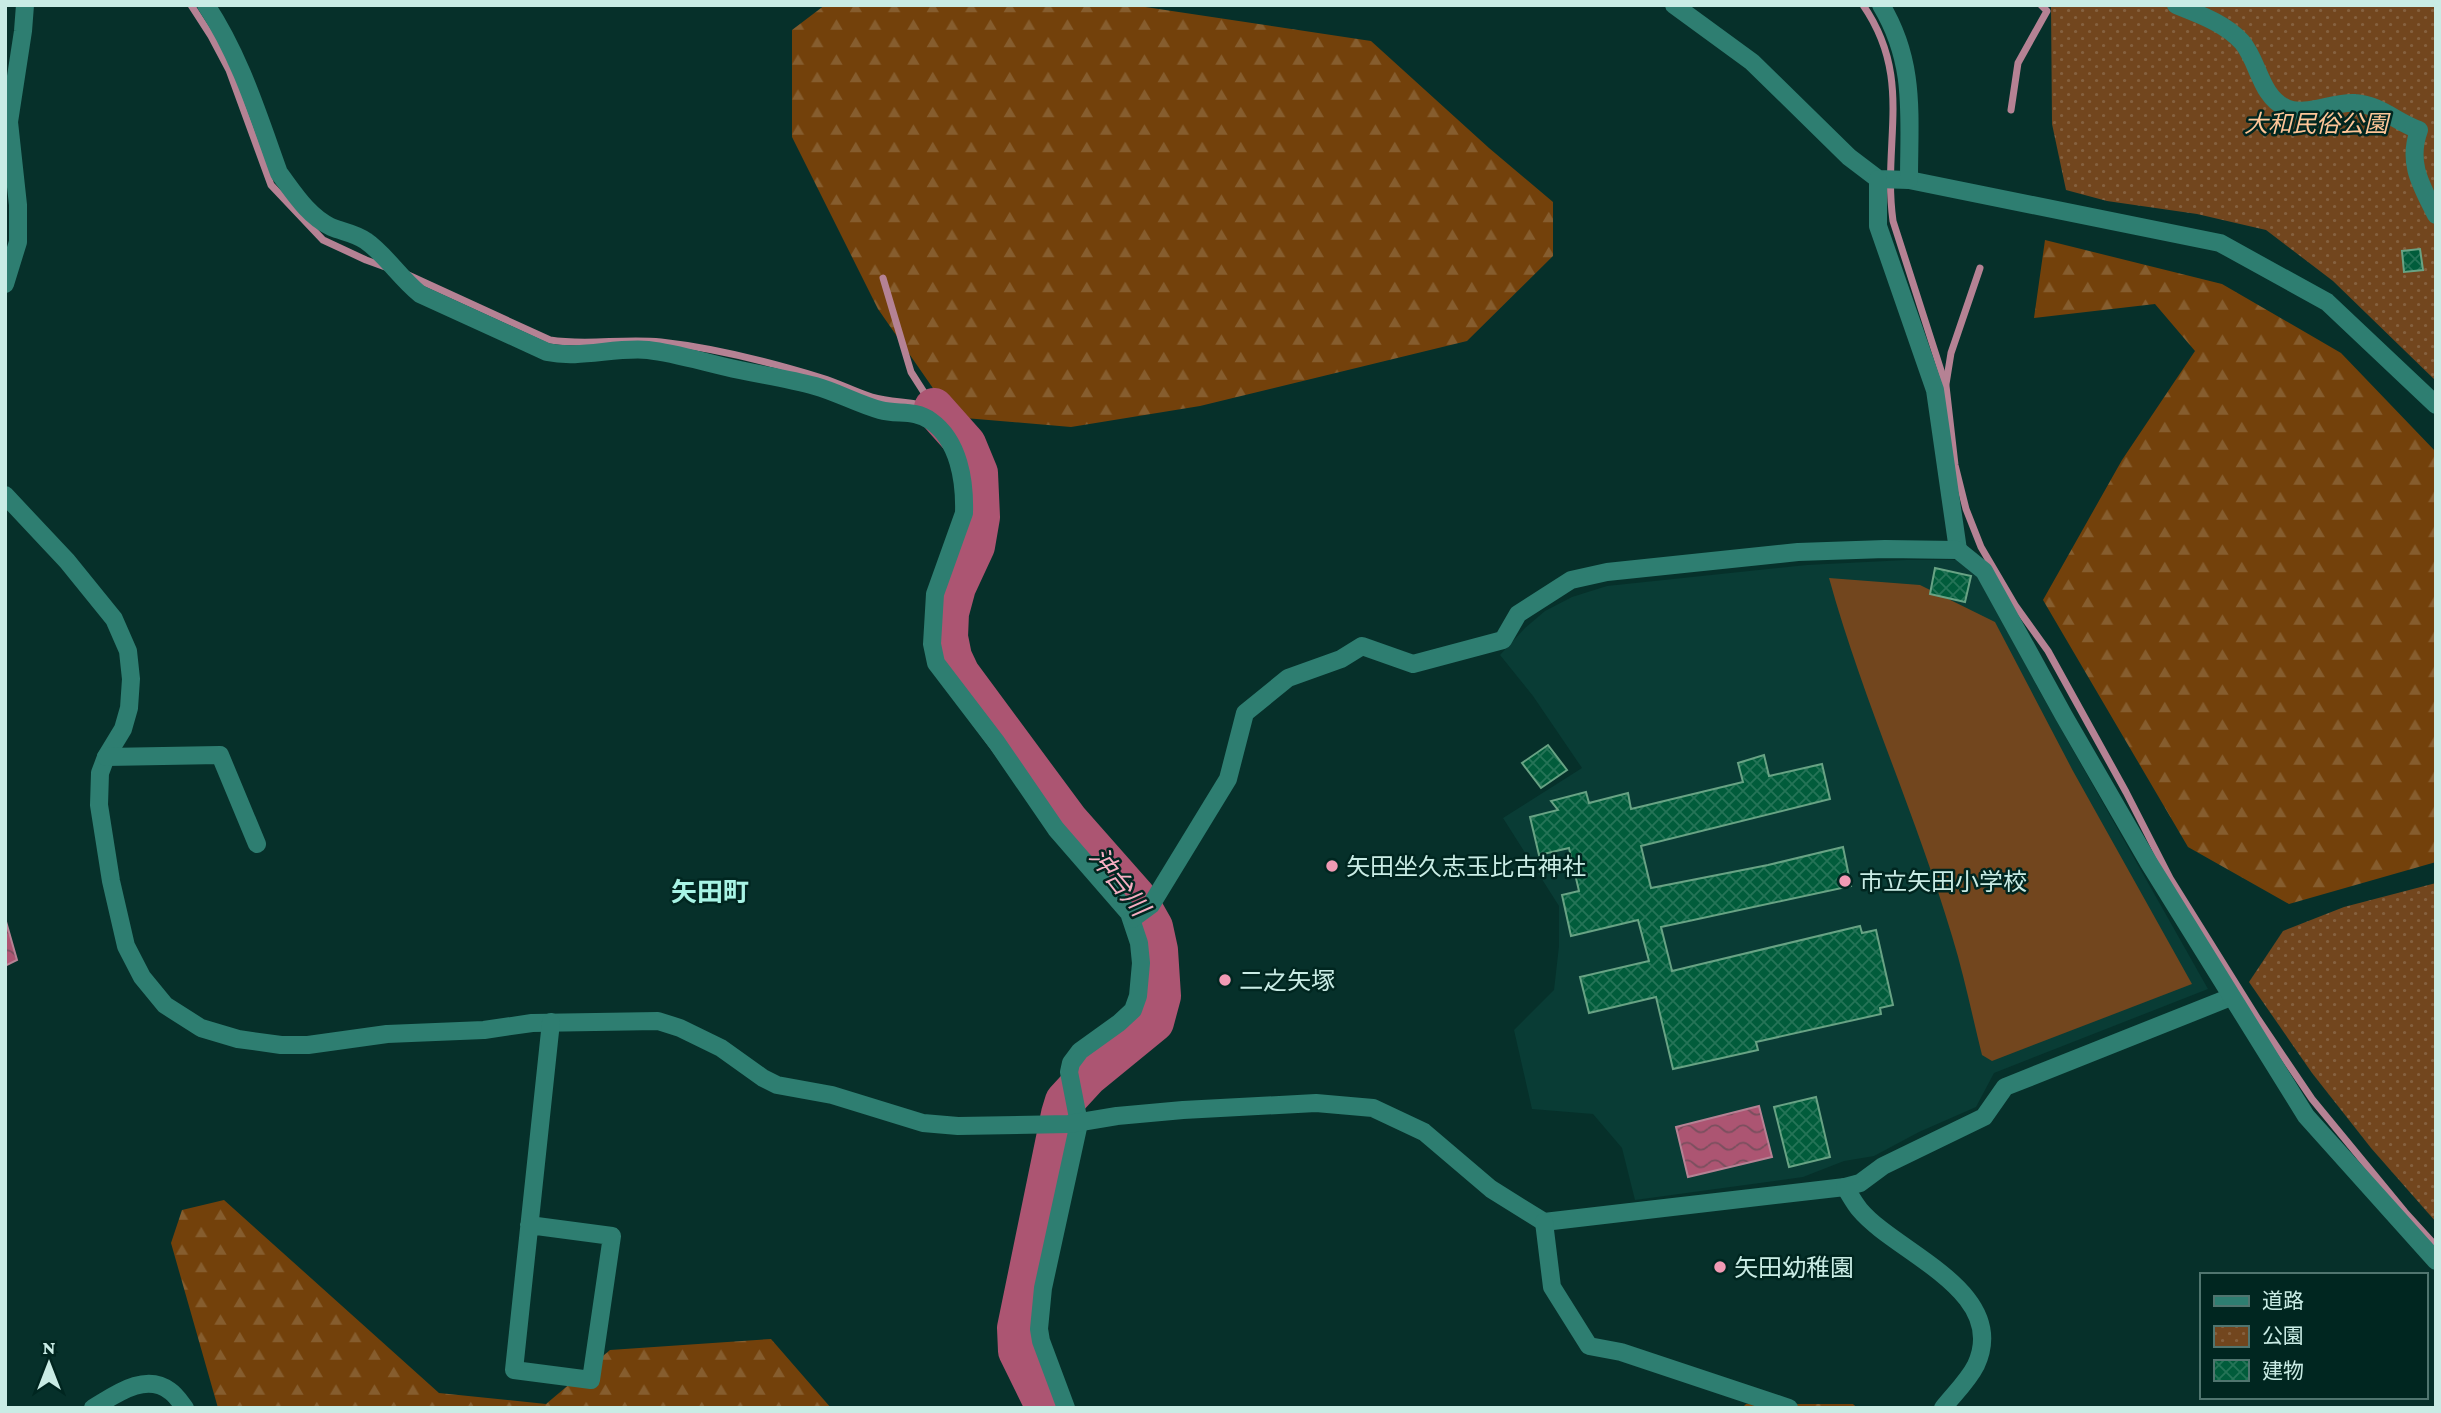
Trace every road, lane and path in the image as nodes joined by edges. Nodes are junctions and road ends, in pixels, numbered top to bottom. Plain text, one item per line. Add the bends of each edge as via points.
1 (25, 5) edge
2 (206, 5) edge
3 (1674, 5) edge
4 (1881, 5) edge
5 (2176, 5) edge
6 (1878, 179) junction
7 (1909, 180) junction
8 (2436, 215) edge
9 (5, 284) edge
10 (2436, 405) edge
11 (5, 495) edge
12 (1958, 550) junction
13 (106, 757) junction
14 (257, 844) dead end
15 (1141, 913) junction
16 (2231, 997) junction
17 (551, 1022) junction
18 (1067, 1124) junction
19 (1845, 1187) junction
20 (1544, 1222) junction
21 (529, 1226) junction
22 (2436, 1261) edge
23 (93, 1408) edge
24 (185, 1408) edge
25 (1066, 1408) edge
26 (1789, 1408) edge
27 (1943, 1408) edge

1 - 9 street via 9,122 18,242
2 - 15 street via 237,60 279,173 317,218 377,250 420,294 547,352 659,352 815,386 876,409 916,413 932,422 954,450 964,500 964,513 935,594 932,644 936,663 1056,829
3 - 6 street via 1752,62 1849,157
4 - 7 street via 1904,57
5 - 8 street via 2212,19 2242,41 2268,94 2287,109 2352,102 2372,105 2419,130 2413,148 2419,180
6 - 7 street
6 - 12 street via 1878,226 1935,390
7 - 10 street via 2220,243 2327,302
11 - 13 street via 114,619 128,651 129,708
12 - 15 street via 1798,552 1607,572 1571,580 1518,614 1503,640 1413,664 1362,646 1341,659 1288,678 1245,713 1228,779
12 - 16 street via 1984,571 2070,727
13 - 14 street via 220,755
13 - 17 street via 100,773 99,805 126,946 142,977 165,1005 201,1028 238,1039 308,1045
15 - 18 street via 1138,996 1133,1010 1071,1063 1074,1100
16 - 19 street via 2005,1087 1984,1117
16 - 22 street via 2306,1116
17 - 18 street via 658,1021 721,1048 777,1084 832,1095 923,1123
17 - 21 street
18 - 20 street via 1183,1110 1316,1103 1373,1108 1424,1132 1491,1189
18 - 25 street via 1040,1307 1041,1341
19 - 20 street
19 - 27 street via 1860,1210 1936,1268 1975,1312 1980,1353
20 - 26 street via 1552,1287 1589,1346 1621,1352
21 - 21 street via 513,1370 591,1380 612,1236
23 - 24 street via 131,1386 151,1384 169,1390

